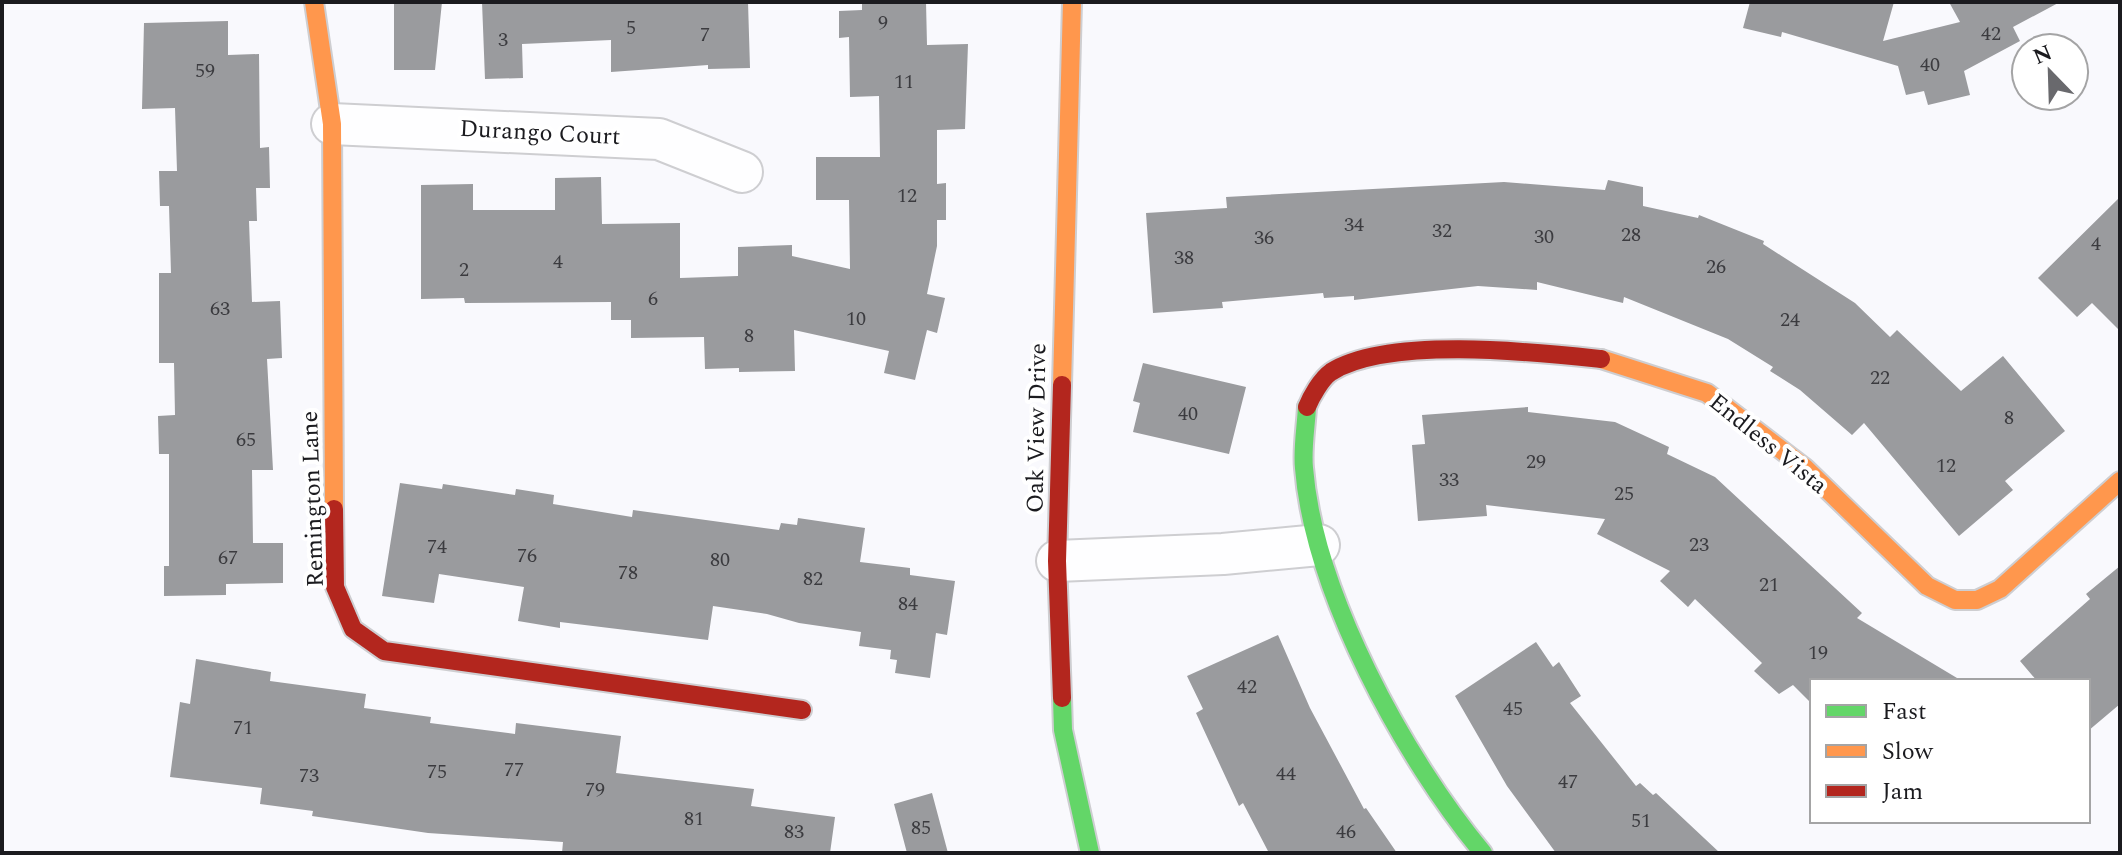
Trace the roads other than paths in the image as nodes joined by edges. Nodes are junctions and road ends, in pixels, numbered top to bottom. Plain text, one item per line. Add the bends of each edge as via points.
1 (314, 2) edge
2 (1072, 2) edge
3 (332, 124) junction
4 (742, 172) dead end
5 (2120, 481) edge
6 (1319, 545) junction
7 (1057, 561) junction
8 (802, 710) dead end
9 (1090, 853) edge
10 (1483, 853) edge

1 - 3 street, Remington Lane
2 - 7 street, Oak View Drive
3 - 4 street, Durango Court via 659,139
3 - 8 street, Remington Lane via 335,587 353,629 384,651
5 - 6 street, Endless Vista via 2000,589 1977,600 1955,600 1927,586 1805,468 1707,393 1612,360 1518,350 1411,353 1358,359 1328,374 1307,405 1304,468
6 - 7 street
6 - 10 street, Endless Vista via 1377,689 1447,810
7 - 9 street, Oak View Drive via 1063,730

